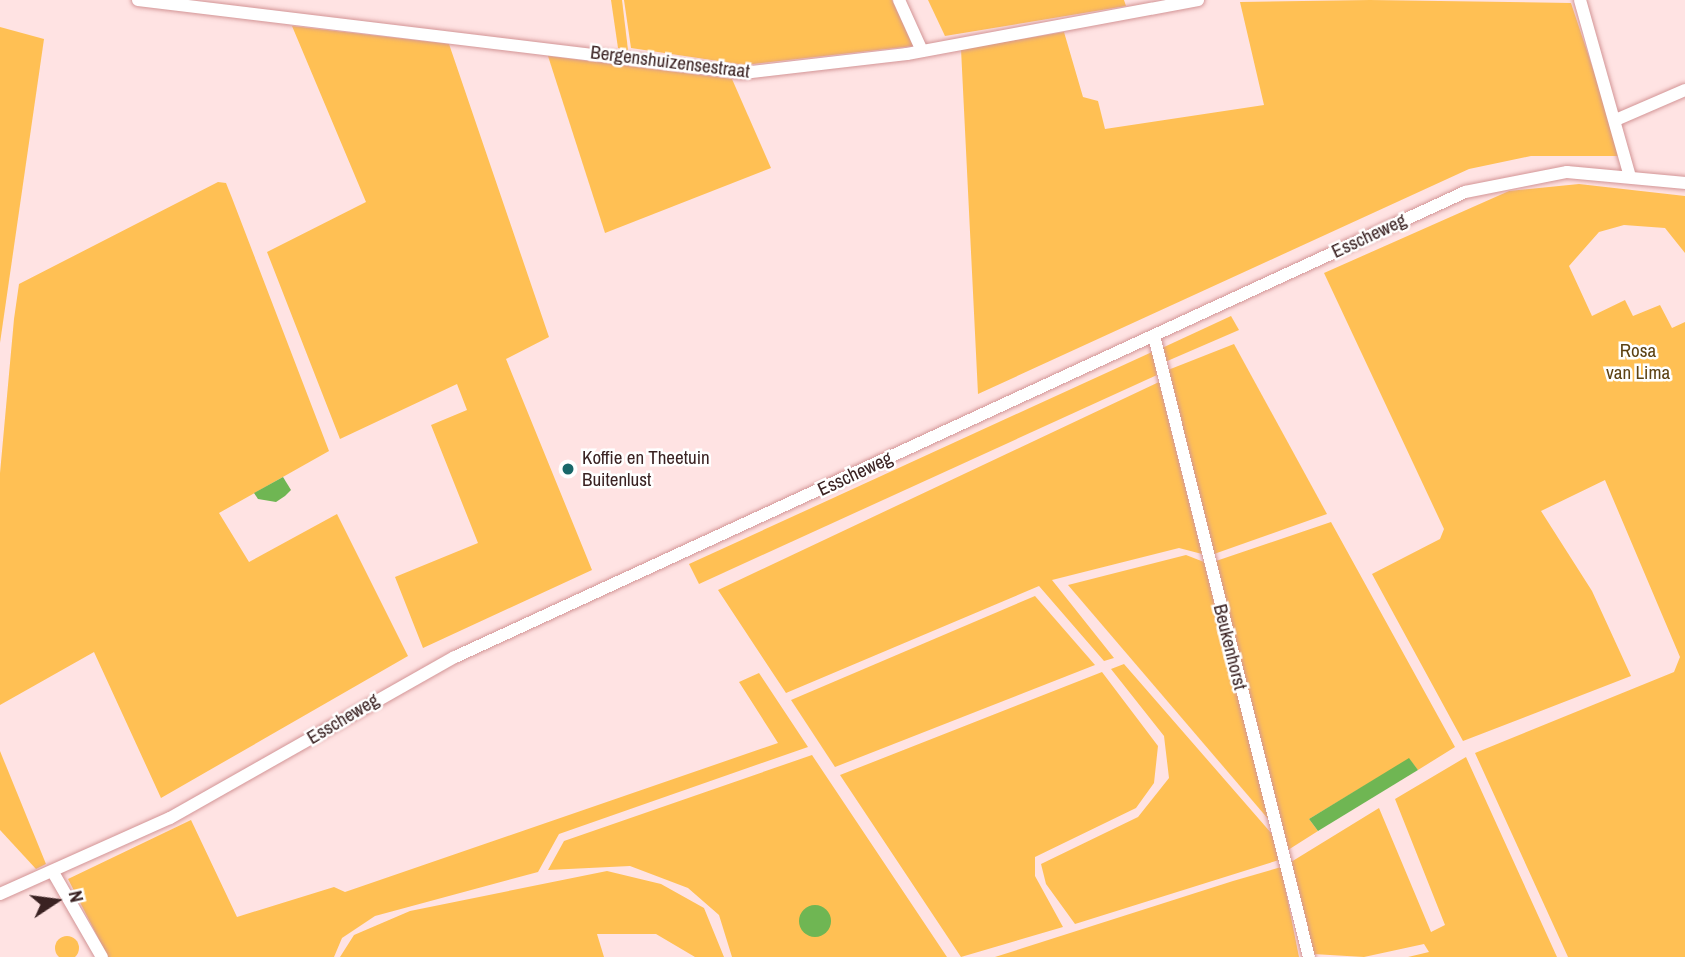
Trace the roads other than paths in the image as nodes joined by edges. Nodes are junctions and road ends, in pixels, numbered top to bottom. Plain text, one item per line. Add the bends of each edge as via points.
1 (138, 0) edge
2 (899, 0) edge
3 (1198, 0) edge
4 (1580, 0) edge
5 (922, 51) junction
6 (1685, 90) edge
7 (1618, 119) junction
8 (1630, 177) junction
9 (1685, 183) edge
10 (1154, 336) junction
11 (54, 874) junction
12 (0, 894) edge
13 (102, 957) edge
14 (1309, 957) edge

1 - 5 street, Bergenshuizensestraat via 743,73
2 - 5 street
3 - 5 street, Bergenshuizensestraat
4 - 7 street
6 - 7 street
7 - 8 street
8 - 9 street, Esscheweg
8 - 10 street, Esscheweg via 1550,173 1485,185
10 - 11 street, Esscheweg via 423,673 196,804
10 - 14 street, Beukenhorst
11 - 12 street, Esscheweg
11 - 13 street

